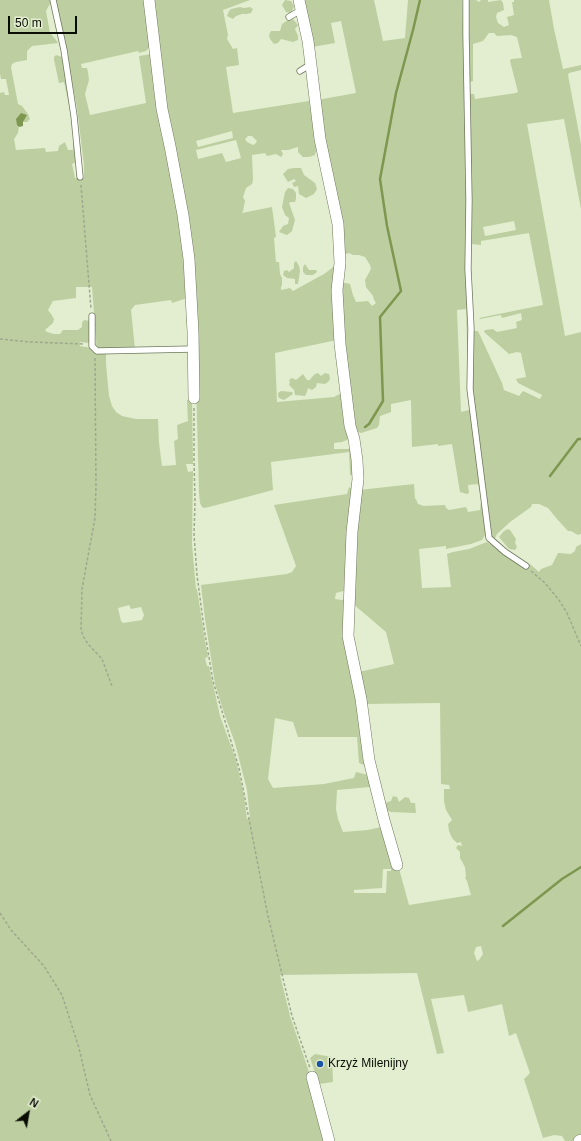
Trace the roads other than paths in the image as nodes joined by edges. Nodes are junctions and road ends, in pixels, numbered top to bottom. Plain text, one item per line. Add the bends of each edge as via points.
1 (53, 0) edge
2 (149, 0) edge
3 (466, 0) edge
4 (300, 5) edge
5 (289, 17) dead end
6 (311, 64) junction
7 (300, 71) dead end
8 (80, 177) road end
9 (92, 316) road end
10 (193, 349) junction
11 (194, 398) road end
12 (526, 566) road end
13 (396, 865) dead end
14 (312, 1077) road end
15 (329, 1141) edge

1 - 8 lane via 64,50
2 - 10 street via 162,109 189,260
3 - 12 lane via 470,389 489,538
4 - 5 lane
4 - 6 street
6 - 7 lane
6 - 13 street via 316,81 321,153 334,225 340,242 337,290 339,347 350,426 358,460 348,636 361,699 369,760
9 - 10 lane via 94,347 97,351
10 - 11 street
14 - 15 street

